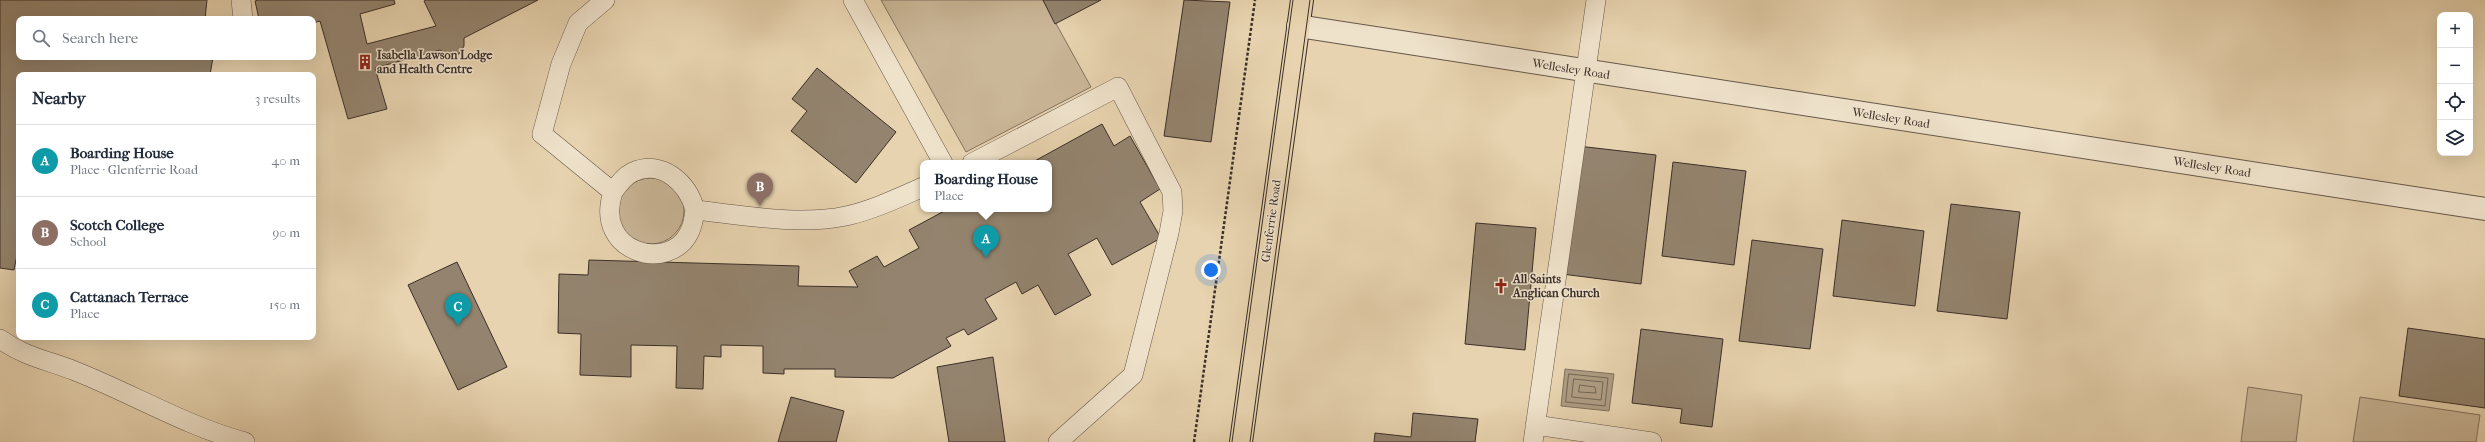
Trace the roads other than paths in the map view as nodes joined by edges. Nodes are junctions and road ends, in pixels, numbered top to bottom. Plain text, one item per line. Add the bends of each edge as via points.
1 (241, 0) edge
2 (605, 0) edge
3 (853, 0) edge
4 (1302, 0) edge
5 (1596, 0) edge
6 (243, 16) edge
7 (1298, 26) junction
8 (1586, 71) junction
9 (941, 160) edge
10 (978, 160) edge
11 (920, 187) edge
12 (613, 192) junction
13 (2485, 209) edge
14 (695, 210) junction
15 (0, 339) edge
16 (1534, 433) edge
17 (245, 442) edge
18 (1058, 442) edge
19 (1240, 442) edge
20 (1652, 442) edge

1 - 6 lane
2 - 12 lane via 578,23 561,64 542,134
3 - 9 lane
4 - 7 main road, Glenferrie Road
5 - 8 lane
7 - 8 street, Wellesley Road
7 - 19 main road, Glenferrie Road
8 - 13 street, Wellesley Road
8 - 16 lane
10 - 18 lane via 1118,87 1172,192 1173,211 1169,233 1134,375
11 - 14 lane via 884,204 846,216 808,219
12 - 14 lane via 632,172 647,168 660,170 674,175 684,184 692,197
12 - 14 lane via 608,218 613,231 622,243 636,251 652,254 666,252 679,245 689,235
15 - 17 lane via 18,352 76,371 215,434
16 - 20 lane

